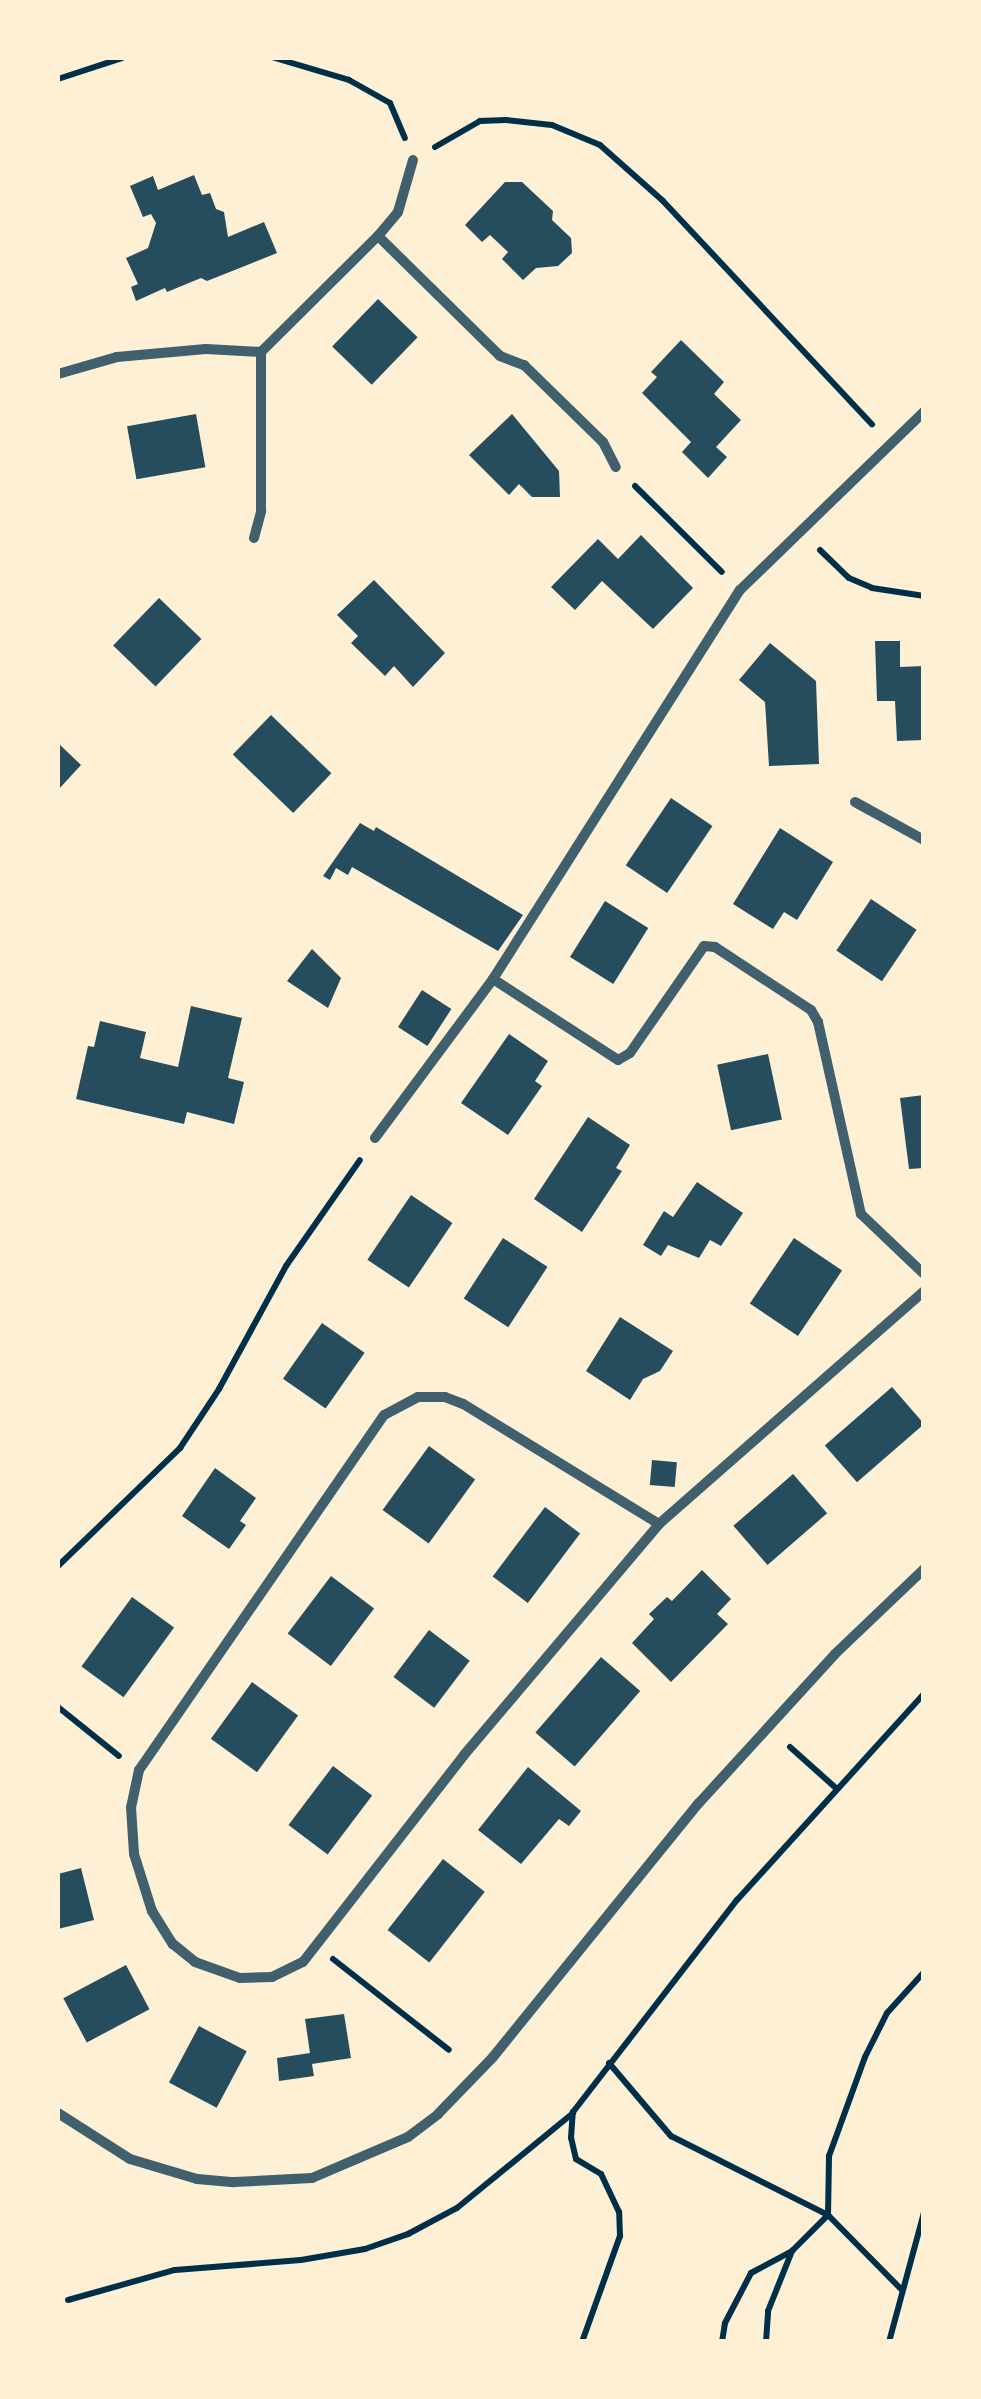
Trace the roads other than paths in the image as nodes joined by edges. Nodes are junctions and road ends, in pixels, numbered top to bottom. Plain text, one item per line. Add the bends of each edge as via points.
1 (413, 160) road end
2 (378, 236) junction
3 (261, 352) junction
4 (58, 374) edge
5 (924, 412) edge
6 (616, 467) road end
7 (254, 538) dead end
8 (855, 802) dead end
9 (924, 840) edge
10 (493, 979) junction
11 (376, 1138) road end
12 (924, 1274) edge
13 (924, 1292) edge
14 (659, 1524) junction
15 (924, 1568) edge
16 (58, 2112) edge

1 - 2 street via 398,212
2 - 3 street
2 - 6 street via 500,356 524,365 602,442
3 - 4 street via 117,357
3 - 7 street via 261,511
5 - 10 street via 740,590
8 - 9 street
10 - 11 street
10 - 12 street via 611,1058 624,1058 704,946 811,1010 861,1214
13 - 14 street
14 - 14 street via 463,1404 418,1396 384,1415 156,1742 132,1789 130,1822 142,1889 164,1932 182,1952 223,1974 256,1980 287,1972 317,1946 464,1754
15 - 16 street via 710,1790 492,2057 408,2137 312,2178 215,2181 130,2159

